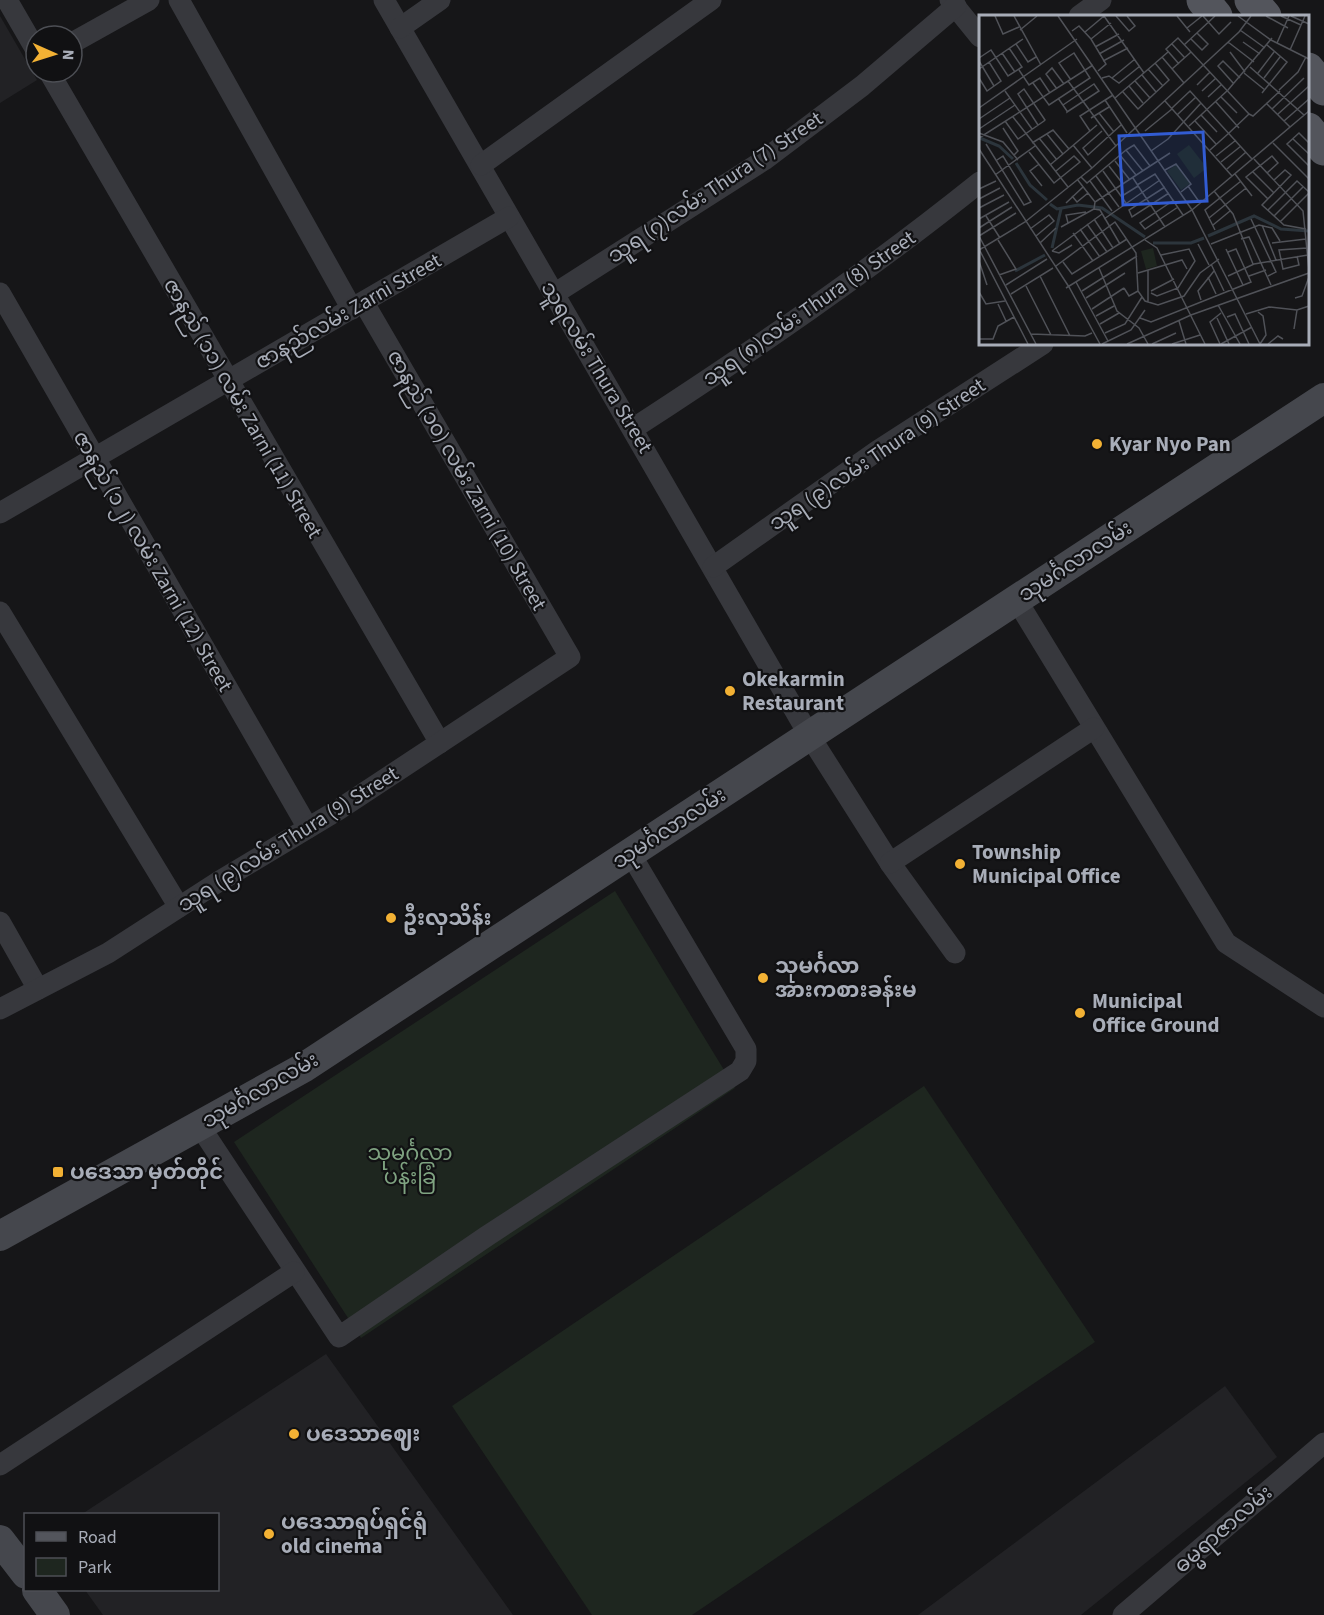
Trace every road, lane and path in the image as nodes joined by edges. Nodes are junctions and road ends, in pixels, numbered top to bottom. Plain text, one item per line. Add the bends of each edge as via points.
1 (8, 0) edge
2 (149, 0) edge
3 (179, 0) edge
4 (384, 0) edge
5 (440, 0) edge
6 (711, 0) edge
7 (1101, 0) edge
8 (1203, 0) edge
9 (1251, 0) edge
10 (953, 3) edge
11 (1080, 15) edge
12 (1215, 15) edge
13 (1264, 15) edge
14 (400, 28) junction
15 (24, 29) edge
16 (979, 35) edge
17 (84, 36) edge
18 (1309, 70) edge
19 (56, 84) edge
20 (1324, 89) edge
21 (1309, 130) edge
22 (1324, 149) edge
23 (481, 165) junction
24 (979, 184) edge
25 (509, 217) junction
26 (0, 293) edge
27 (554, 294) junction
28 (358, 306) junction
29 (1041, 345) edge
30 (227, 381) junction
31 (1324, 398) edge
32 (634, 428) junction
33 (94, 459) junction
34 (0, 513) edge
35 (713, 567) junction
36 (1017, 600) junction
37 (0, 612) edge
38 (570, 657) joint
39 (1094, 728) junction
40 (809, 735) junction
41 (440, 743) junction
42 (308, 828) junction
43 (630, 853) junction
44 (890, 863) junction
45 (179, 907) junction
46 (0, 922) edge
47 (955, 952) dead end
48 (38, 989) junction
49 (1324, 1007) edge
50 (0, 1009) edge
51 (199, 1125) junction
52 (0, 1236) edge
53 (294, 1272) junction
54 (1324, 1443) edge
55 (0, 1465) edge
56 (0, 1540) edge
57 (24, 1571) edge
58 (38, 1591) edge
59 (56, 1615) edge
60 (1123, 1615) edge

1 - 15 street
2 - 17 street
3 - 28 street, ဇာနည် (၁၀) လမ်း Zarni (10) Street
4 - 14 street, သူရလမ်း Thura Street
5 - 14 street
6 - 23 street
7 - 11 street
8 - 12 main road
9 - 13 main road
10 - 16 street
10 - 27 street, သူရ (၇)လမ်း Thura (7) Street via 862,86 764,160
14 - 23 street, သူရလမ်း Thura Street
18 - 20 main road
19 - 30 street, ဇာနည် (၁၁) လမ်း Zarni (11) Street
21 - 22 main road
23 - 25 street, သူရလမ်း Thura Street
24 - 32 street, သူရ (၈)လမ်း Thura (8) Street via 770,340
25 - 27 street, သူရလမ်း Thura Street
25 - 28 street, ဇာနည်လမ်း Zarni Street
26 - 33 street, ဇာနည် (၁၂) လမ်း Zarni (12) Street
27 - 32 street, သူရလမ်း Thura Street
28 - 30 street, ဇာနည်လမ်း Zarni Street
28 - 38 street, ဇာနည် (၁၀) လမ်း Zarni (10) Street
29 - 35 street, သူရ (၉)လမ်း Thura (9) Street via 877,451
30 - 33 street, ဇာနည်လမ်း Zarni Street
30 - 41 street, ဇာနည် (၁၁) လမ်း Zarni (11) Street
31 - 36 main road, သုမင်္ဂလာလမ်း
32 - 35 street, သူရလမ်း Thura Street
33 - 34 street, ဇာနည်လမ်း Zarni Street
33 - 42 street, ဇာနည် (၁၂) လမ်း Zarni (12) Street
35 - 40 street, သူရလမ်း Thura Street
36 - 39 street
36 - 40 main road, သုမင်္ဂလာလမ်း
37 - 45 street
38 - 41 street, သူရ (၉)လမ်း Thura (9) Street
39 - 44 street
39 - 49 street via 1226,943
40 - 43 main road, သုမင်္ဂလာလမ်း
40 - 44 street, သူရလမ်း Thura Street
41 - 42 street, သူရ (၉)လမ်း Thura (9) Street
42 - 45 street, သူရ (၉)လမ်း Thura (9) Street
43 - 51 main road, သုမင်္ဂလာလမ်း via 303,1068
43 - 53 street via 746,1049 746,1061 740,1071 339,1337
44 - 47 street, သူရလမ်း Thura Street
45 - 48 street, သူရ (၉)လမ်း Thura (9) Street via 108,953
46 - 48 street
48 - 50 street, သူရ (၉)လမ်း Thura (9) Street
51 - 52 main road, သုမင်္ဂလာလမ်း
51 - 53 street
53 - 55 street
54 - 60 street, ဓမ္မရာဇာလမ်း
56 - 57 main road
58 - 59 main road

